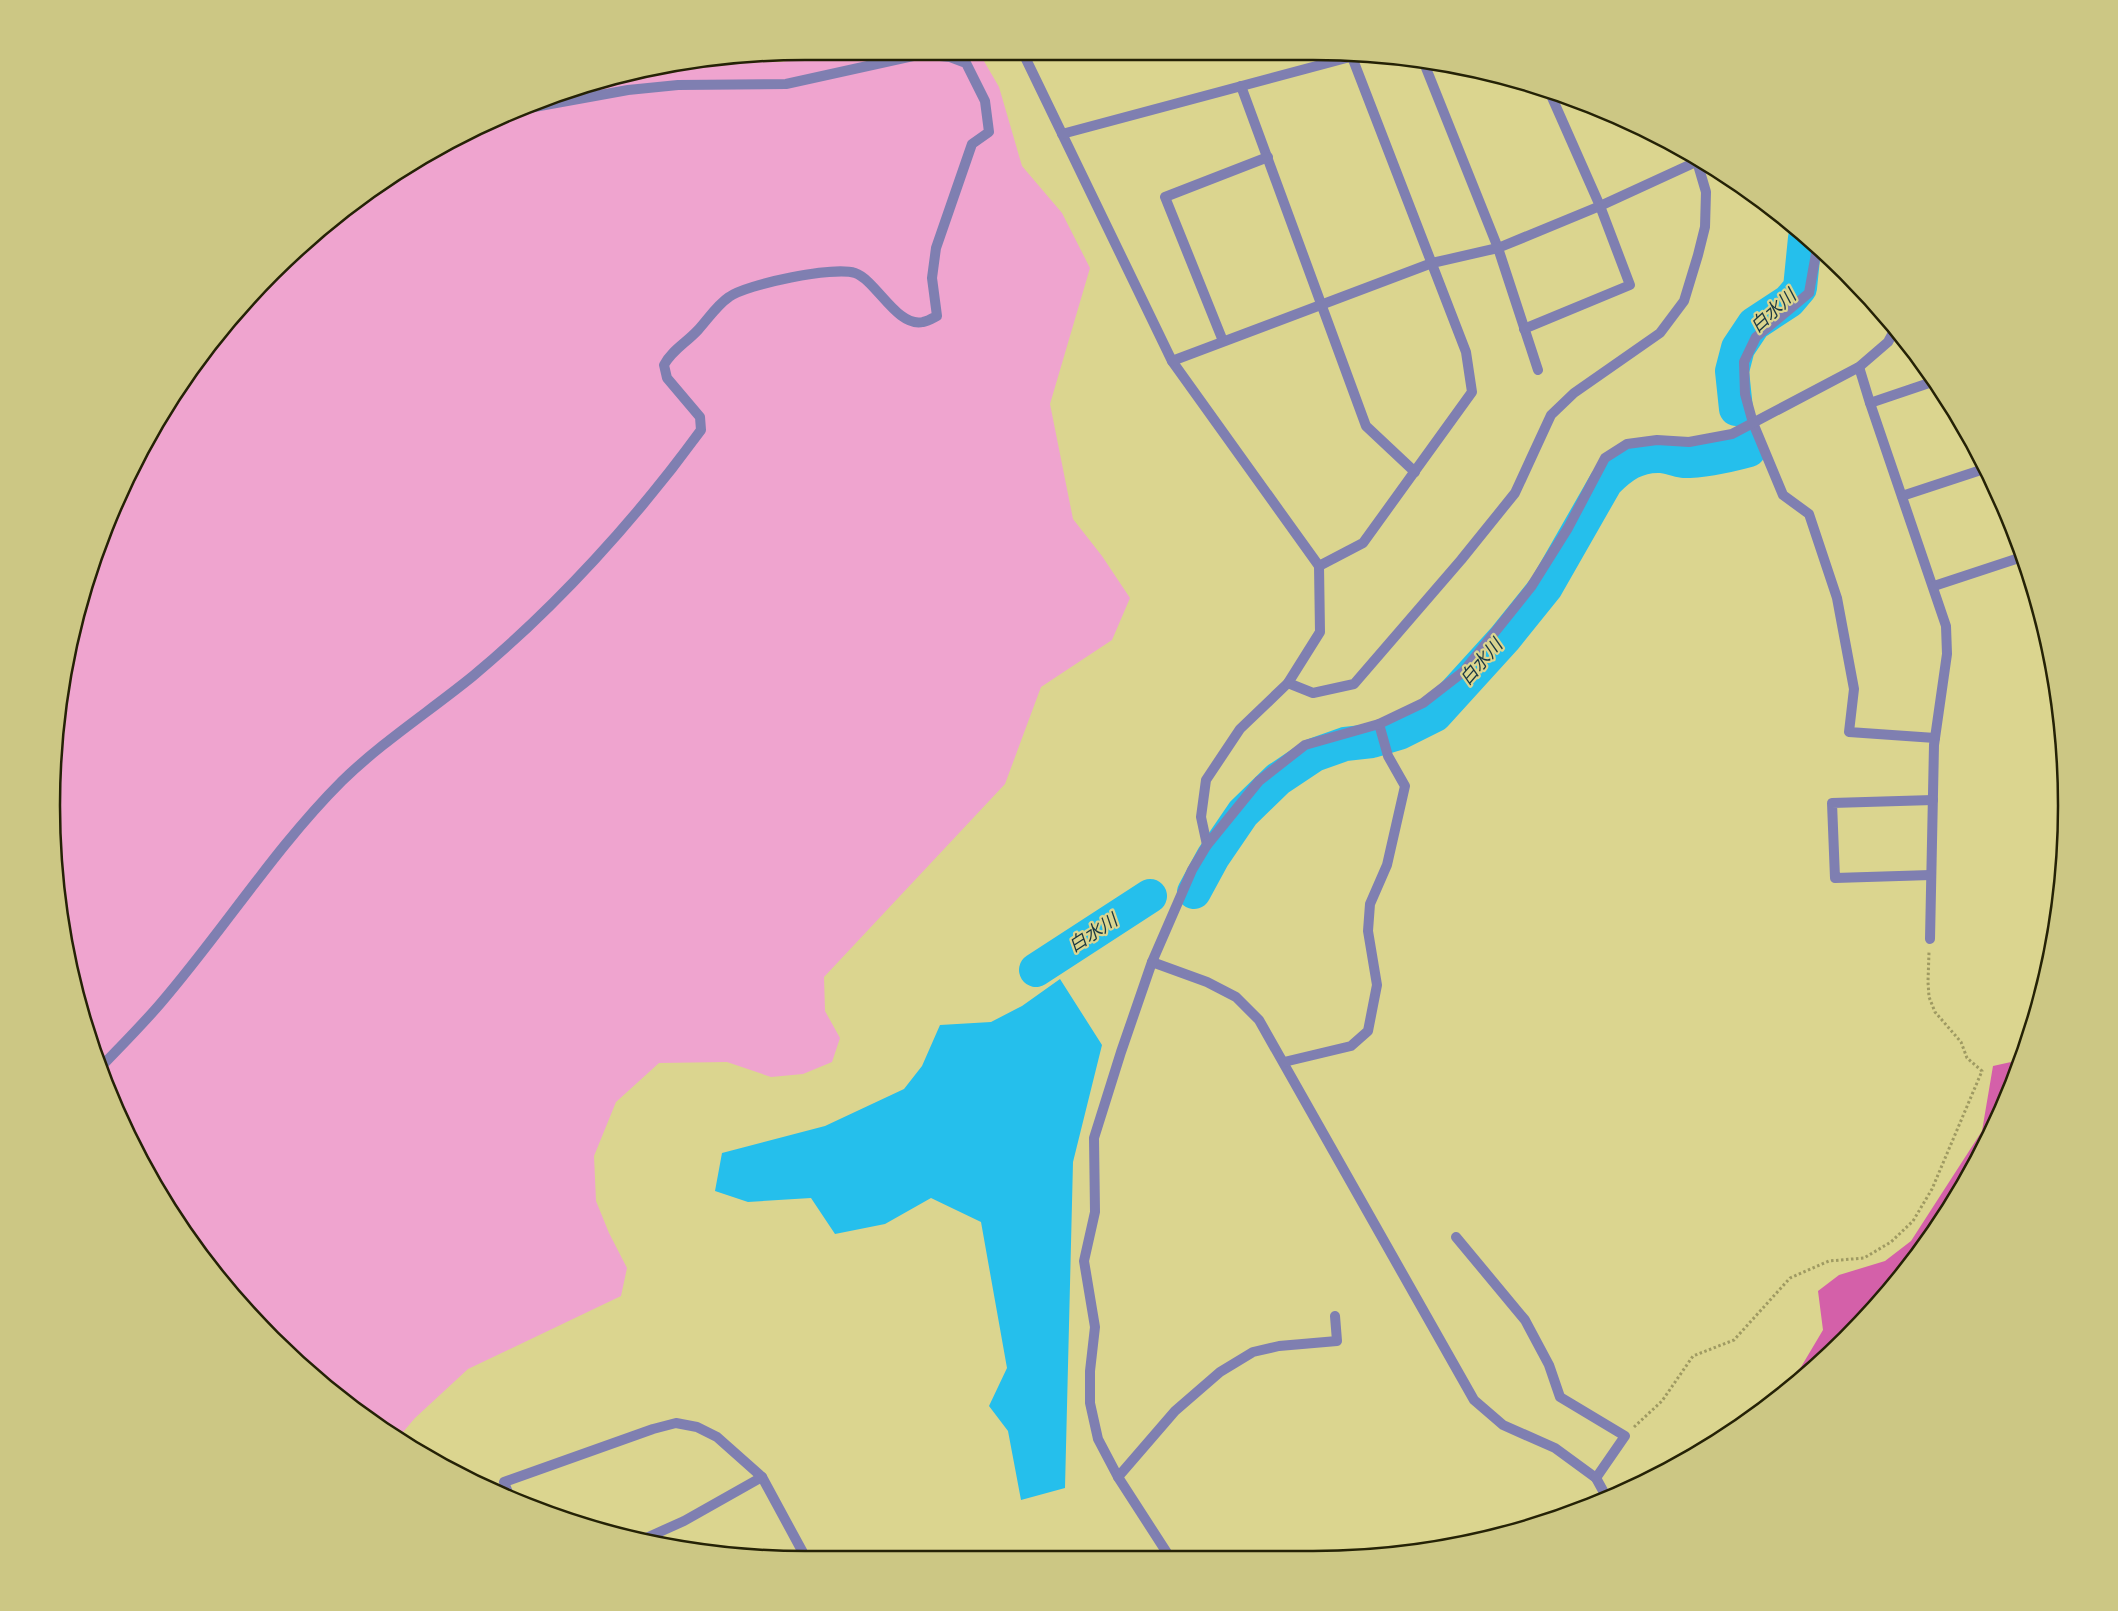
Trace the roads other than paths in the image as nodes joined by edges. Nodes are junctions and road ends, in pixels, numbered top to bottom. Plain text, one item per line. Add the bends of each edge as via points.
1 (895, 60) edge
2 (958, 60) edge
3 (1026, 60) edge
4 (1337, 61) edge
5 (1354, 62) edge
6 (1426, 69) edge
7 (1241, 86) junction
8 (1553, 100) edge
9 (556, 104) edge
10 (1062, 134) junction
11 (1268, 157) junction
12 (1690, 163) edge
13 (1700, 169) edge
14 (1600, 206) junction
15 (1498, 248) junction
16 (1816, 256) edge
17 (1432, 263) junction
18 (1322, 304) junction
19 (1524, 329) junction
20 (1891, 336) edge
21 (1223, 341) junction
22 (1172, 361) junction
23 (1859, 367) junction
24 (1538, 370) dead end
25 (1927, 384) edge
26 (1870, 403) junction
27 (1754, 423) junction
28 (1978, 471) edge
29 (1415, 472) junction
30 (1902, 496) junction
31 (2015, 559) edge
32 (1319, 566) junction
33 (1934, 586) junction
34 (1288, 683) junction
35 (1379, 724) junction
36 (1935, 738) junction
37 (1933, 800) junction
38 (1207, 844) junction
39 (1931, 875) junction
40 (1930, 939) road end
41 (1152, 962) junction
42 (106, 1062) edge
43 (1284, 1062) junction
44 (1456, 1237) dead end
45 (1334, 1316) dead end
46 (762, 1477) junction
47 (1118, 1477) junction
48 (1596, 1478) junction
49 (506, 1488) edge
50 (1603, 1492) edge
51 (652, 1535) edge
52 (802, 1551) edge
53 (1166, 1551) edge

1 - 9 street via 786,84 678,85 628,90
2 - 42 street via 966,63 985,101 989,132 972,144 936,248 932,278 937,316 922,323 906,319 856,273 843,270 784,279 730,296 669,355 664,365 667,378 700,417 701,430 664,481 608,545 530,624 474,675 343,780 294,832 161,1003
3 - 10 street
4 - 7 street
5 - 17 street
6 - 15 street
7 - 10 street
7 - 11 street
8 - 14 street
10 - 22 street
11 - 18 street
11 - 21 street via 1165,197
12 - 14 street
13 - 34 street via 1706,192 1705,227 1684,301 1660,332 1574,393 1551,415 1515,493 1354,684 1313,693
14 - 15 street
14 - 19 street via 1630,285
15 - 17 street
15 - 19 street
16 - 27 street via 1809,293 1756,337 1744,362 1745,394
17 - 18 street
17 - 29 street via 1466,352 1472,392
18 - 21 street
18 - 29 street via 1366,426
19 - 24 street
20 - 23 street
21 - 22 street
22 - 32 street
23 - 26 street
23 - 27 street
25 - 26 street
26 - 30 street
27 - 35 street via 1732,434 1689,442 1657,440 1627,444 1605,458 1568,528 1531,587 1463,672 1423,703
27 - 36 street via 1783,495 1809,514 1837,598 1854,689 1849,732
28 - 30 street
29 - 32 street via 1363,543
30 - 33 street
31 - 33 street
32 - 34 street via 1320,632
33 - 36 street via 1946,626 1947,654
34 - 38 street via 1240,729 1206,780 1202,817
35 - 38 street via 1305,744 1260,780
35 - 43 street via 1388,756 1405,786 1387,866 1370,904 1368,930 1377,985 1368,1031 1351,1046
36 - 37 street
37 - 39 street
37 - 39 street via 1832,803 1835,878
38 - 41 street via 1192,870
39 - 40 street
41 - 43 street via 1207,982 1236,997 1259,1020
41 - 47 street via 1094,1138 1095,1212 1084,1261 1095,1327 1090,1403 1098,1439
43 - 48 street via 1474,1400 1503,1425 1555,1448
44 - 48 street via 1525,1320 1549,1365 1560,1397 1624,1436
45 - 47 street via 1337,1341 1279,1346 1253,1352 1220,1372 1175,1411
46 - 49 street via 717,1438 697,1427 676,1423 504,1482
46 - 51 street
46 - 52 street
47 - 53 street
48 - 50 street

